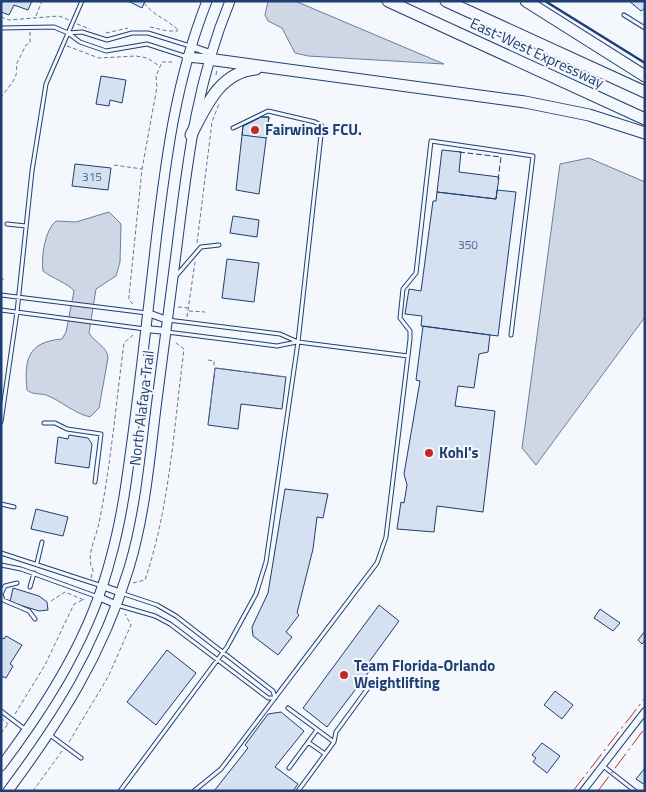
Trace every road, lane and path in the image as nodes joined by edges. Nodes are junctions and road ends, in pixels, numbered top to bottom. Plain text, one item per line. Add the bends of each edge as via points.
1 (42, 1) edge
2 (82, 1) edge
3 (207, 1) edge
4 (230, 1) edge
5 (388, 1) edge
6 (446, 1) edge
7 (526, 1) edge
8 (144, 3) dead end
9 (624, 15) dead end
10 (1, 17) edge
11 (35, 17) junction
12 (28, 18) junction
13 (73, 22) junction
14 (1, 28) edge
15 (30, 28) junction
16 (129, 28) dead end
17 (147, 28) dead end
18 (645, 28) edge
19 (96, 31) dead end
20 (68, 33) junction
21 (104, 34) dead end
22 (190, 46) junction
23 (209, 56) junction
24 (187, 57) junction
25 (172, 62) dead end
26 (218, 66) dead end
27 (271, 67) junction
28 (216, 75) dead end
29 (645, 76) edge
30 (645, 92) edge
31 (1, 98) edge
32 (220, 103) dead end
33 (645, 119) edge
34 (233, 128) dead end
35 (645, 133) edge
36 (191, 135) junction
37 (114, 165) dead end
38 (142, 169) junction
39 (7, 224) dead end
40 (26, 226) junction
41 (219, 245) dead end
42 (195, 253) junction
43 (1, 277) edge
44 (4, 280) dead end
45 (173, 280) junction
46 (1, 295) edge
47 (18, 296) junction
48 (133, 304) dead end
49 (175, 307) dead end
50 (189, 308) junction
51 (1, 310) edge
52 (188, 311) junction
53 (17, 312) junction
54 (205, 312) dead end
55 (148, 313) junction
56 (187, 317) dead end
57 (167, 320) junction
58 (146, 329) junction
59 (166, 332) junction
60 (134, 335) dead end
61 (511, 335) dead end
62 (298, 342) junction
63 (408, 356) junction
64 (208, 360) dead end
65 (215, 368) junction
66 (286, 377) dead end
67 (1, 422) edge
68 (44, 423) dead end
69 (208, 425) dead end
70 (95, 482) dead end
71 (1, 504) edge
72 (14, 506) dead end
73 (42, 542) dead end
74 (1, 554) edge
75 (37, 563) junction
76 (1, 565) edge
77 (34, 573) junction
78 (90, 582) junction
79 (17, 583) dead end
80 (102, 586) junction
81 (30, 587) dead end
82 (87, 593) junction
83 (121, 593) junction
84 (1, 594) edge
85 (98, 597) junction
86 (85, 600) junction
87 (51, 601) dead end
88 (117, 605) junction
89 (35, 619) dead end
90 (223, 652) junction
91 (217, 660) junction
92 (371, 684) dead end
93 (275, 698) junction
94 (288, 708) dead end
95 (1, 711) edge
96 (645, 711) edge
97 (1, 718) edge
98 (12, 719) junction
99 (8, 724) junction
100 (317, 730) junction
101 (27, 731) junction
102 (1, 733) edge
103 (50, 734) junction
104 (308, 742) junction
105 (334, 742) junction
106 (325, 754) junction
107 (81, 758) dead end
108 (603, 765) junction
109 (1, 766) edge
110 (288, 768) dead end
111 (8, 791) edge
112 (120, 791) edge
113 (194, 791) edge
114 (298, 791) edge
115 (583, 791) edge
116 (635, 791) edge

1 - 11 path
2 - 13 lane
3 - 22 main road, North Alafaya Trail
4 - 23 main road, North Alafaya Trail
5 - 33 highway, East-West Expressway
6 - 30 highway, East-West Expressway
7 - 29 highway
8 - 17 path via 154,15 178,31
9 - 18 lane
10 - 12 path via 9,20
11 - 12 path
11 - 13 path via 59,16
12 - 15 path
13 - 19 path
13 - 20 lane
14 - 15 lane
15 - 20 lane via 54,27
15 - 31 path via 30,43 16,65 10,88
16 - 21 path
20 - 22 lane via 82,32 107,40 132,33 148,33
20 - 24 lane via 80,42 106,51 147,44
20 - 40 lane via 46,84
22 - 23 street
22 - 24 main road, North Alafaya Trail
23 - 24 main road
23 - 27 highway
23 - 36 main road, North Alafaya Trail
24 - 55 main road, North Alafaya Trail via 169,139
25 - 38 path via 162,62 156,76
26 - 28 path
27 - 35 highway via 525,102 589,115
27 - 36 highway via 246,70 218,87
32 - 42 path via 212,122
34 - 62 lane via 268,112 322,126
36 - 45 main road, North Alafaya Trail
37 - 38 path
38 - 48 path via 129,296
39 - 40 lane
40 - 47 lane
41 - 42 lane via 201,247
42 - 45 lane
42 - 50 path
43 - 44 path
45 - 57 main road, North Alafaya Trail
46 - 47 lane
47 - 53 lane
47 - 55 lane
49 - 50 path
50 - 52 path
51 - 53 lane
52 - 54 path
52 - 56 path
53 - 58 lane
53 - 67 lane
55 - 57 street
55 - 58 main road, North Alafaya Trail
57 - 59 main road, North Alafaya Trail
57 - 62 lane via 280,334
58 - 59 street
58 - 80 main road, North Alafaya Trail via 123,504
59 - 62 lane via 277,346
59 - 83 main road, North Alafaya Trail via 143,510
60 - 78 path via 124,343 106,489 90,555 89,564 94,570
61 - 63 lane via 533,156 432,141 416,273 404,289 400,318 410,331
62 - 63 lane
62 - 90 lane via 266,562 256,594
63 - 93 lane via 386,537 377,563
64 - 65 path via 214,362
65 - 66 path
65 - 69 path
68 - 70 lane via 101,434
71 - 72 lane
73 - 75 lane
74 - 75 lane
75 - 78 lane
76 - 77 lane
77 - 81 lane
77 - 82 lane
78 - 80 lane
79 - 84 lane via 5,586
80 - 83 street
80 - 85 main road, North Alafaya Trail
82 - 85 lane
82 - 86 path
83 - 88 main road, North Alafaya Trail
83 - 90 lane via 157,605
84 - 89 lane via 3,600 29,611
85 - 88 street
85 - 101 main road, North Alafaya Trail via 67,667
86 - 87 path via 65,592
86 - 98 path via 74,604 45,665
88 - 91 lane via 156,616
88 - 103 main road, North Alafaya Trail via 97,654
90 - 91 lane
90 - 93 lane via 273,691
91 - 93 lane via 268,698
91 - 112 lane
92 - 105 lane via 336,732
93 - 113 lane via 221,769
94 - 100 lane
95 - 98 lane
96 - 108 street
97 - 99 path
98 - 99 path
98 - 101 lane
99 - 102 path
100 - 104 lane
100 - 105 lane
101 - 109 main road, North Alafaya Trail
103 - 107 lane
103 - 111 main road, North Alafaya Trail
104 - 106 lane
104 - 110 lane
105 - 106 lane
106 - 114 lane
108 - 115 street
108 - 116 lane

